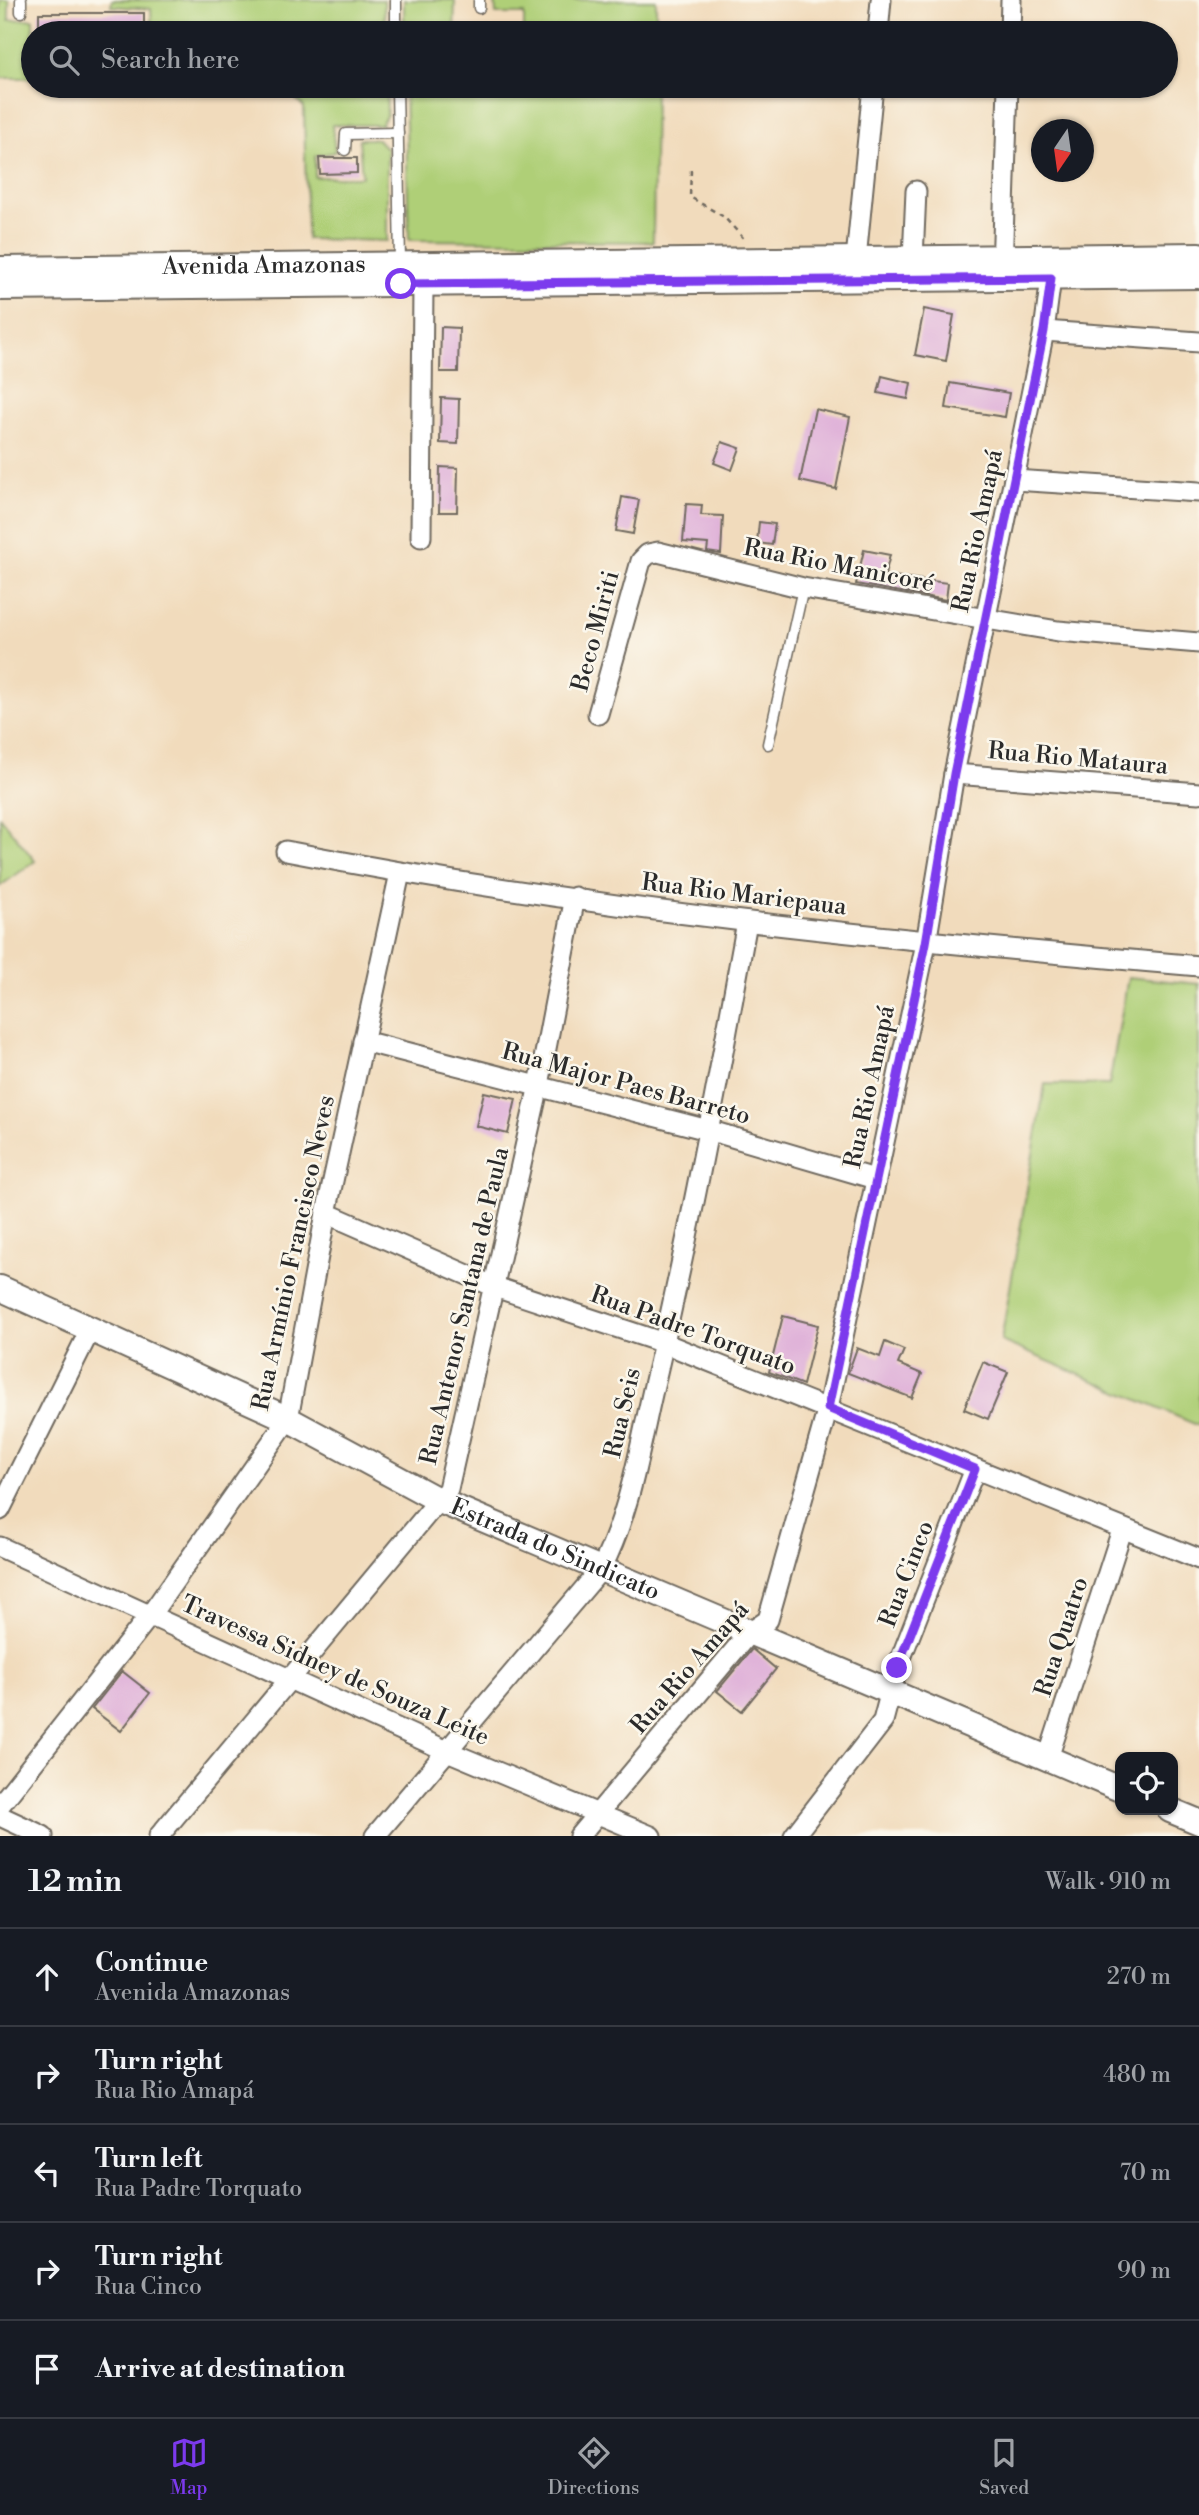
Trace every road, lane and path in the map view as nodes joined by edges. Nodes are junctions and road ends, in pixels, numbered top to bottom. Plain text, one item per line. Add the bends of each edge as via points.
1 (21, 0) edge
2 (396, 0) edge
3 (881, 0) edge
4 (1011, 0) edge
5 (21, 12) dead end
6 (396, 21) edge
7 (879, 21) edge
8 (1010, 21) edge
9 (397, 98) edge
10 (872, 98) edge
11 (1008, 98) edge
12 (398, 132) junction
13 (345, 150) dead end
14 (691, 170) dead end
15 (916, 191) dead end
16 (1199, 254) edge
17 (856, 259) junction
18 (913, 259) junction
19 (753, 260) junction
20 (1002, 268) junction
21 (0, 269) edge
22 (1199, 276) edge
23 (408, 277) junction
24 (1051, 278) junction
25 (0, 288) edge
26 (1044, 331) junction
27 (1199, 342) edge
28 (1014, 480) junction
29 (1199, 492) edge
30 (421, 537) dead end
31 (641, 561) joint
32 (803, 588) junction
33 (985, 617) junction
34 (1199, 643) edge
35 (598, 713) dead end
36 (768, 744) dead end
37 (954, 774) junction
38 (1199, 793) edge
39 (286, 851) dead end
40 (400, 873) junction
41 (575, 897) junction
42 (747, 922) junction
43 (926, 943) junction
44 (1199, 966) edge
45 (363, 1041) junction
46 (539, 1084) junction
47 (709, 1130) junction
48 (875, 1179) junction
49 (326, 1213) junction
50 (495, 1287) junction
51 (0, 1288) edge
52 (91, 1328) junction
53 (664, 1343) junction
54 (828, 1408) junction
55 (288, 1419) junction
56 (975, 1469) junction
57 (440, 1502) junction
58 (0, 1510) edge
59 (1122, 1530) junction
60 (0, 1547) edge
61 (1199, 1559) edge
62 (601, 1569) junction
63 (151, 1614) junction
64 (749, 1633) junction
65 (292, 1681) junction
66 (892, 1693) junction
67 (447, 1751) junction
68 (1048, 1758) junction
69 (1115, 1787) edge
70 (0, 1805) edge
71 (599, 1813) junction
72 (1178, 1813) edge
73 (0, 1816) edge
74 (1199, 1822) edge
75 (43, 1836) edge
76 (159, 1836) edge
77 (375, 1836) edge
78 (579, 1836) edge
79 (651, 1836) edge
80 (794, 1836) edge

1 - 5 lane
2 - 6 lane
3 - 7 street
4 - 8 street
9 - 12 lane
10 - 17 street
11 - 20 street
12 - 13 lane via 346,134
12 - 23 lane
14 - 19 path via 690,197 744,235
15 - 18 street
16 - 20 street, Avenida Amazonas
17 - 18 street, Avenida Amazonas
17 - 19 street, Avenida Amazonas
18 - 20 street, Avenida Amazonas
19 - 23 street, Avenida Amazonas
20 - 23 street, Avenida Amazonas
20 - 24 street, Avenida Amazonas
21 - 23 street, Avenida Amazonas
22 - 24 street, Avenida Amazonas
23 - 25 street, Avenida Amazonas
23 - 30 street
24 - 26 street, Rua Rio Amapá
26 - 27 street
26 - 28 street, Rua Rio Amapá
28 - 29 street
28 - 33 street, Rua Rio Amapá
31 - 32 street, Rua Rio Manicoré via 658,552
31 - 35 street, Beco Miriti
32 - 33 street, Rua Rio Manicoré
32 - 36 lane
33 - 34 street, Rua Rio Manicoré via 1058,631
33 - 37 street, Rua Rio Amapá
37 - 38 street, Rua Rio Mataura
37 - 43 street, Rua Rio Amapá
39 - 40 street, Rua Rio Mariepaua
40 - 41 street, Rua Rio Mariepaua
40 - 45 street, Rua Armínio Francisco Neves
41 - 42 street, Rua Rio Mariepaua
41 - 46 street, Rua Antenor Santana de Paula
42 - 43 street, Rua Rio Mariepaua
42 - 47 street, Rua Seis
43 - 44 street, Rua Rio Mariepaua
43 - 48 street, Rua Rio Amapá
45 - 46 street, Rua Major Paes Barreto
45 - 49 street, Rua Armínio Francisco Neves
46 - 47 street, Rua Major Paes Barreto
46 - 50 street, Rua Antenor Santana de Paula
47 - 48 street, Rua Major Paes Barreto
47 - 53 street, Rua Seis
48 - 54 street, Rua Rio Amapá
49 - 50 street, Rua Padre Torquato
49 - 55 street, Rua Armínio Francisco Neves
50 - 53 street, Rua Padre Torquato
50 - 57 street, Rua Antenor Santana de Paula via 453,1474
51 - 52 street, Estrada do Sindicato
52 - 55 street, Estrada do Sindicato
52 - 58 street
53 - 54 street, Rua Padre Torquato
53 - 62 street, Rua Seis via 624,1513
54 - 56 street, Rua Padre Torquato
54 - 64 street, Rua Rio Amapá via 768,1620
55 - 57 street, Estrada do Sindicato
55 - 63 street, Rua Armínio Francisco Neves
56 - 59 street, Rua Padre Torquato
56 - 66 street, Rua Cinco via 897,1668
57 - 62 street, Estrada do Sindicato
57 - 65 street, Rua Antenor Santana de Paula
59 - 61 street, Rua Padre Torquato
59 - 68 street, Rua Quatro
60 - 63 street, Travessa Sidney de Souza Leite
62 - 64 street, Estrada do Sindicato
62 - 67 street, Rua Seis
63 - 65 street, Travessa Sidney de Souza Leite
63 - 70 street, Rua Armínio Francisco Neves
64 - 66 street, Estrada do Sindicato
64 - 71 street, Rua Rio Amapá
65 - 67 street, Travessa Sidney de Souza Leite
65 - 76 street, Rua Antenor Santana de Paula
66 - 68 street, Estrada do Sindicato
66 - 80 street, Rua Cinco via 883,1721
67 - 71 street, Travessa Sidney de Souza Leite
67 - 77 street, Rua Seis
68 - 69 street, Estrada do Sindicato
71 - 78 street, Rua Rio Amapá
71 - 79 street, Travessa Sidney de Souza Leite
72 - 74 street
73 - 75 street

